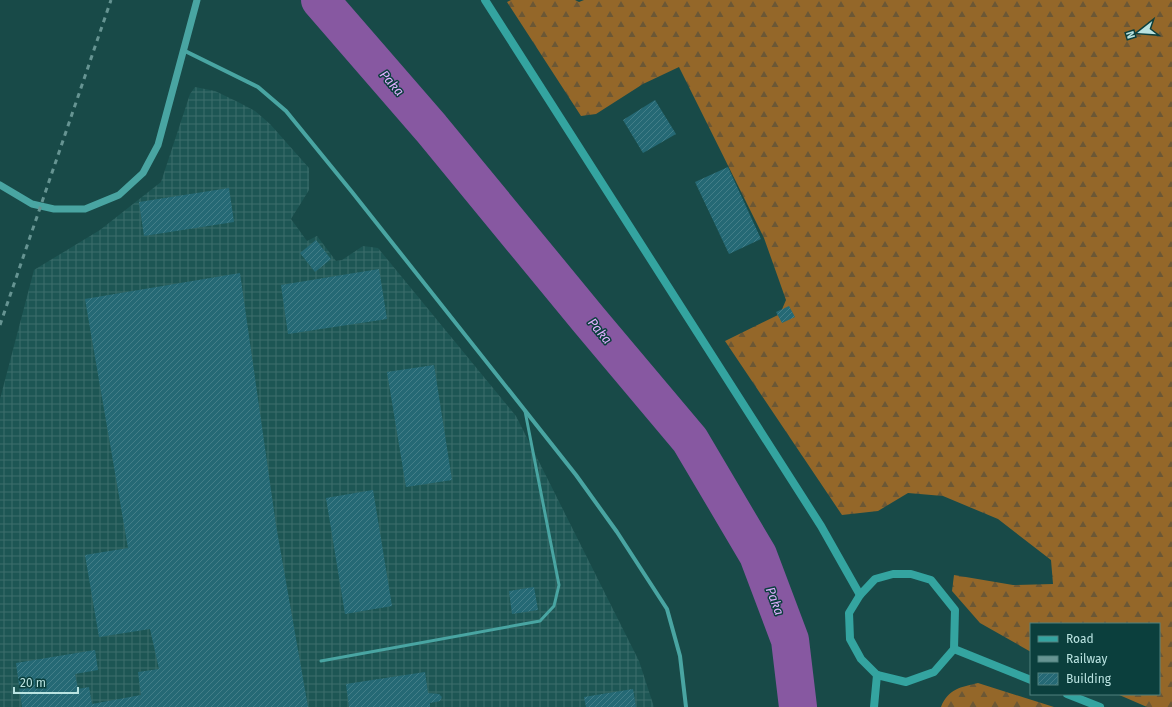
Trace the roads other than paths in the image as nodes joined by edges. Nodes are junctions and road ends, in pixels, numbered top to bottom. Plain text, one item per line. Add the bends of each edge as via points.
1 (197, 0) edge
2 (485, 0) edge
3 (183, 50) junction
4 (0, 185) edge
5 (524, 409) junction
6 (860, 595) junction
7 (954, 649) junction
8 (321, 661) dead end
9 (877, 675) junction
10 (1030, 680) edge
11 (1070, 695) edge
12 (686, 707) edge
13 (874, 707) edge
14 (1100, 707) edge

1 - 3 street
2 - 6 main road via 821,526
3 - 4 street via 158,145 143,173 119,196 85,209 54,209 32,204
3 - 5 street via 258,87 286,111
5 - 8 lane via 559,585 554,606 540,621
5 - 12 street via 617,532 667,609 680,656
6 - 7 main road via 875,579 892,574 911,574 931,580 956,610
6 - 9 main road via 849,613 850,639 861,659
7 - 9 main road via 934,672 913,680 906,682
7 - 10 main road
9 - 13 main road
11 - 14 main road

